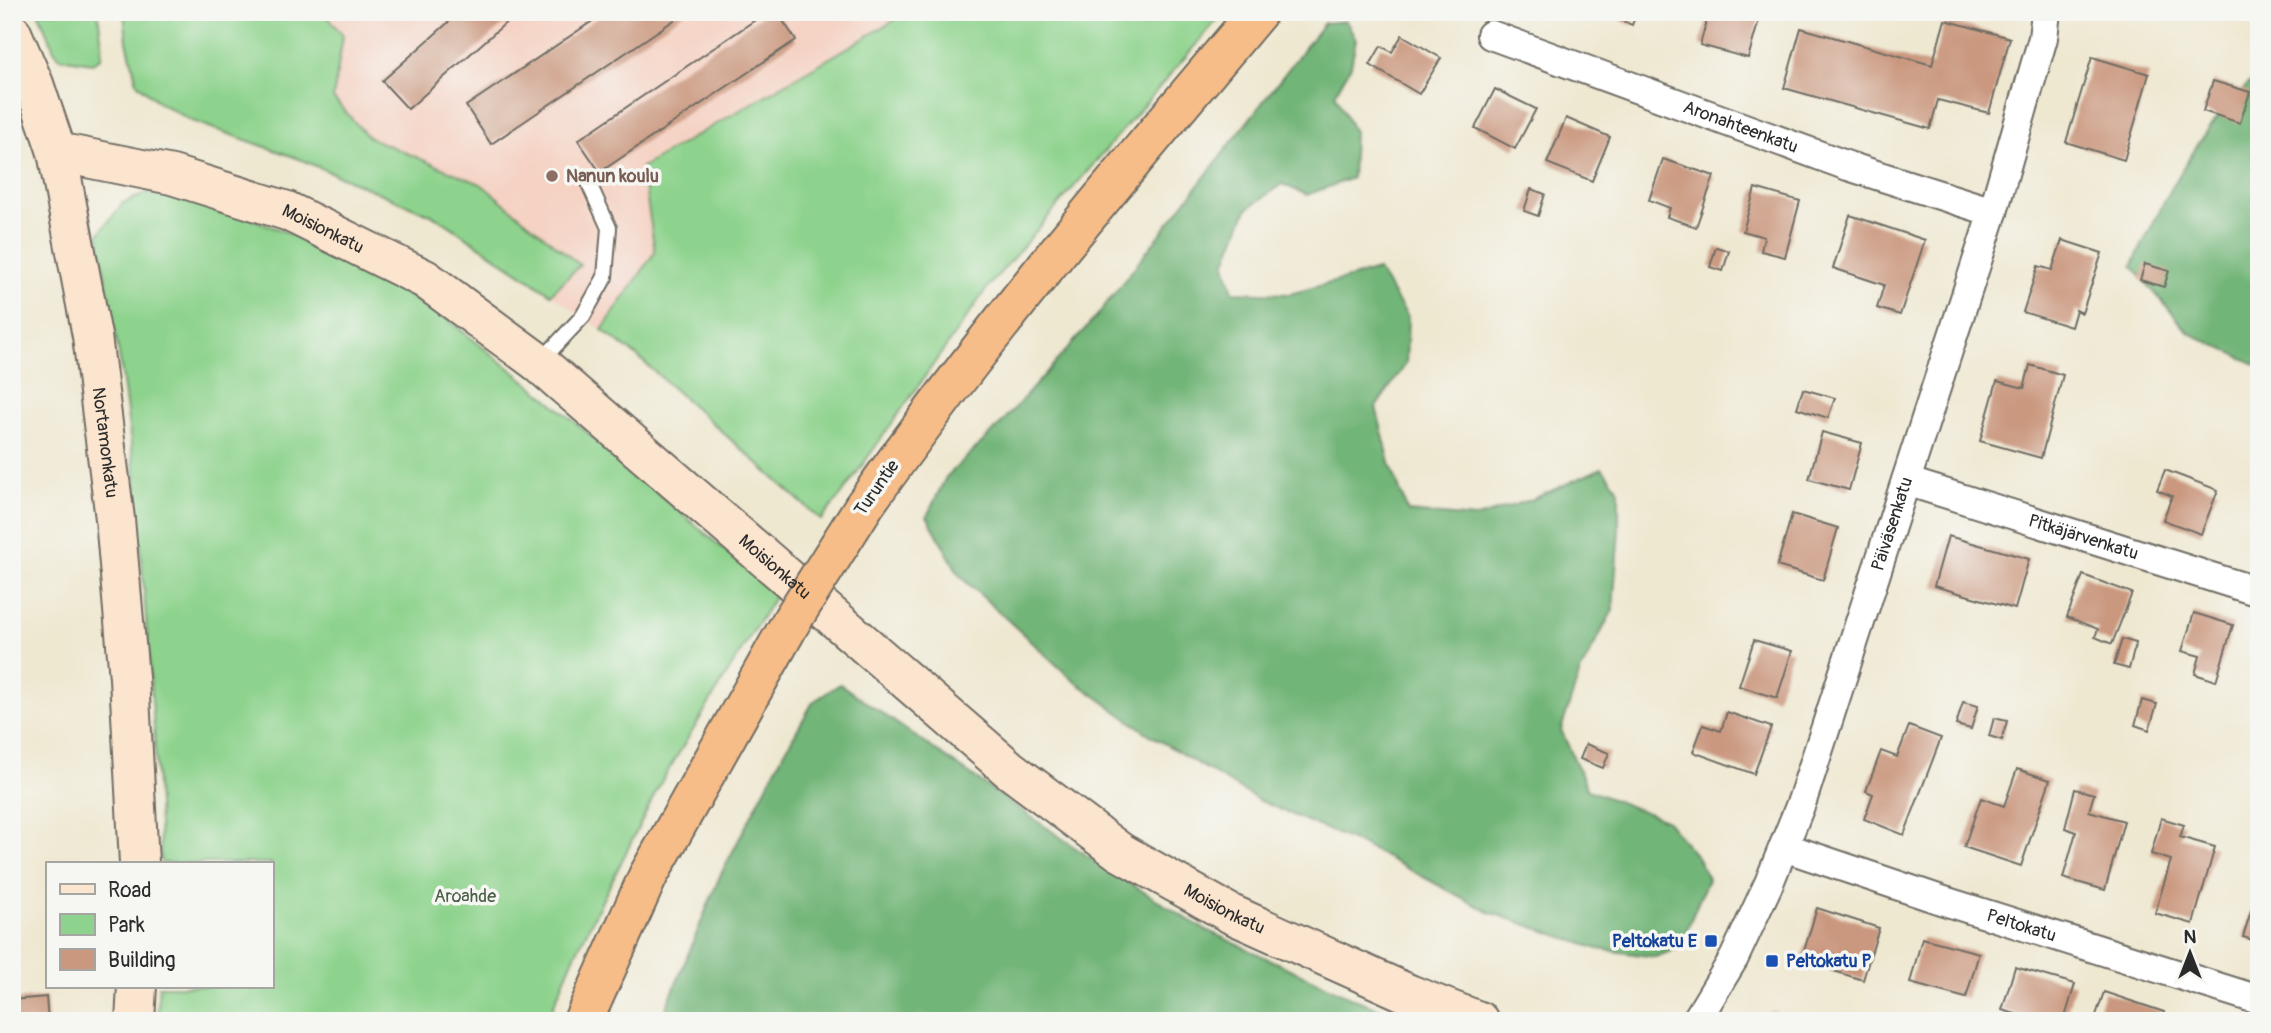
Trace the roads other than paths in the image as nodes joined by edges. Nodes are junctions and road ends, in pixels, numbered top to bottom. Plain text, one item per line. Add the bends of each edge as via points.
1 (1258, 12) edge
2 (2046, 12) edge
3 (12, 33) edge
4 (1491, 35) dead end
5 (57, 152) junction
6 (590, 186) dead end
7 (1993, 212) junction
8 (539, 363) junction
9 (1906, 481) junction
10 (2259, 592) edge
11 (1784, 847) junction
12 (139, 862) edge
13 (137, 988) edge
14 (2259, 1000) edge
15 (135, 1021) edge
16 (583, 1021) edge
17 (1479, 1021) edge
18 (1696, 1021) edge

1 - 16 highway, Turuntie, bridge via 1010,310 864,506 792,620 648,876
2 - 7 street, Päiväsenkatu via 2043,38
3 - 5 street, Nortamonkatu
4 - 7 street, Aronahteenkatu via 1835,161
5 - 8 street, Moisionkatu via 172,175 287,211 425,279
5 - 12 street, Nortamonkatu via 92,336 112,492
6 - 8 lane via 609,228 605,277 583,316
7 - 9 street, Päiväsenkatu
8 - 17 street, Moisionkatu via 1009,769 1120,852 1231,914
9 - 10 street, Pitkäjärvenkatu
9 - 11 street, Päiväsenkatu
11 - 14 street, Peltokatu
11 - 18 street, Päiväsenkatu via 1734,958
13 - 15 street

